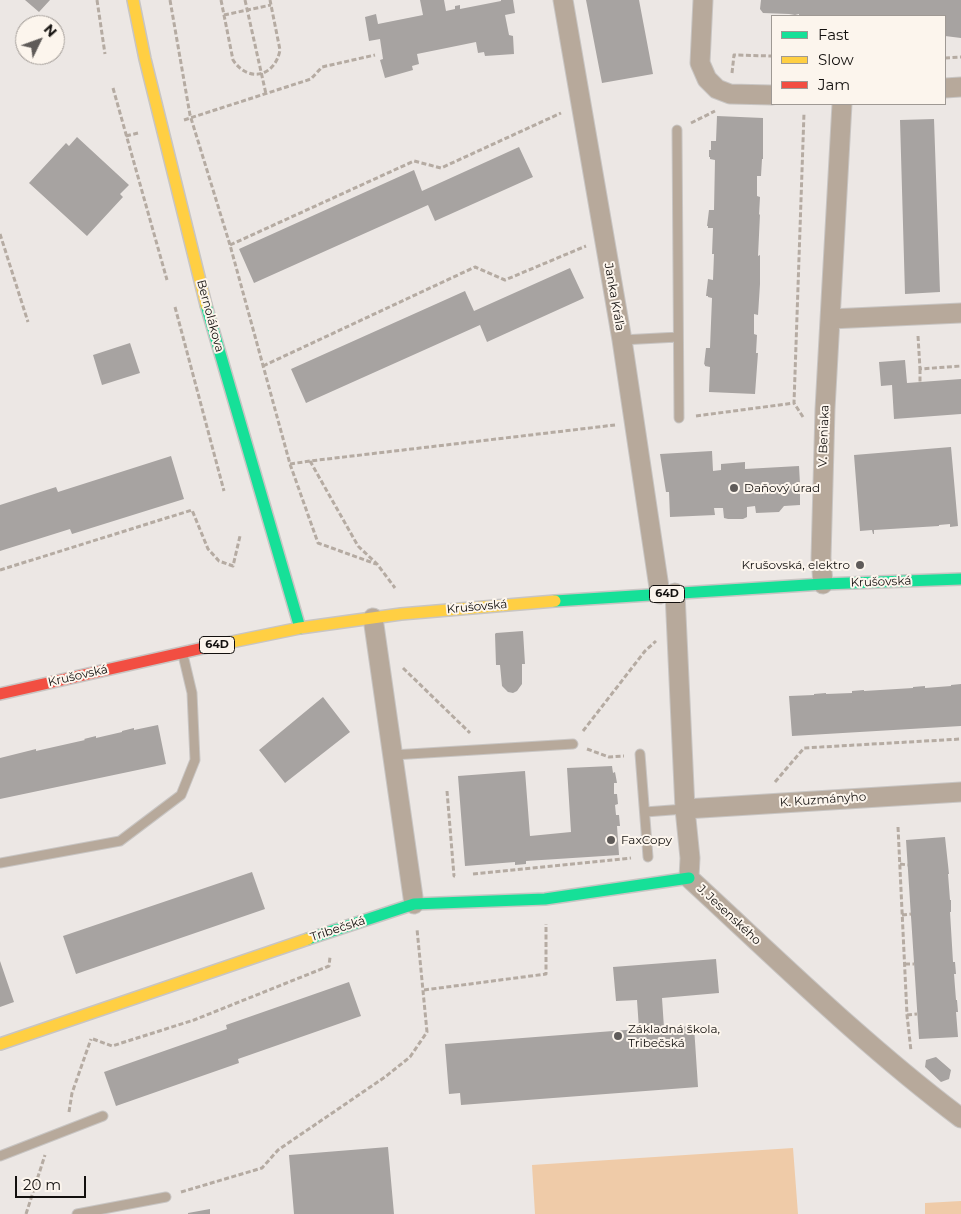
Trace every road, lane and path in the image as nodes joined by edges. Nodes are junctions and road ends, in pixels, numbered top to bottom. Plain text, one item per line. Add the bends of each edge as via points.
1 (97, 0) edge
2 (133, 0) edge
3 (170, 0) edge
4 (221, 0) edge
5 (245, 0) edge
6 (270, 0) edge
7 (563, 0) edge
8 (703, 0) edge
9 (271, 5) junction
10 (247, 10) junction
11 (224, 15) junction
12 (105, 54) dead end
13 (375, 55) dead end
14 (734, 55) dead end
15 (771, 56) edge
16 (961, 57) edge
17 (946, 58) edge
18 (261, 73) junction
19 (961, 87) edge
20 (113, 88) dead end
21 (946, 88) edge
22 (266, 94) junction
23 (771, 95) edge
24 (842, 105) edge
25 (716, 111) dead end
26 (562, 113) dead end
27 (804, 113) dead end
28 (192, 118) junction
29 (176, 122) dead end
30 (677, 130) joint
31 (140, 132) dead end
32 (126, 136) junction
33 (0, 234) edge
34 (590, 244) dead end
35 (230, 245) junction
36 (167, 280) dead end
37 (175, 307) dead end
38 (961, 314) edge
39 (918, 315) junction
40 (830, 318) junction
41 (28, 322) dead end
42 (678, 337) junction
43 (622, 340) junction
44 (263, 366) junction
45 (961, 366) edge
46 (920, 369) junction
47 (920, 382) dead end
48 (794, 403) junction
49 (679, 418) joint
50 (803, 418) dead end
51 (634, 423) junction
52 (310, 460) junction
53 (290, 464) junction
54 (224, 491) dead end
55 (240, 536) dead end
56 (377, 564) junction
57 (0, 570) edge
58 (961, 579) edge
59 (823, 584) junction
60 (396, 591) dead end
61 (667, 594) junction
62 (373, 618) junction
63 (300, 628) junction
64 (661, 638) dead end
65 (183, 652) junction
66 (402, 667) dead end
67 (0, 694) edge
68 (961, 739) edge
69 (573, 744) junction
70 (487, 749) junction
71 (640, 754) dead end
72 (393, 755) junction
73 (610, 757) dead end
74 (771, 786) dead end
75 (448, 791) dead end
76 (961, 792) edge
77 (685, 809) junction
78 (645, 812) junction
79 (898, 827) dead end
80 (648, 857) joint
81 (0, 863) edge
82 (900, 864) junction
83 (908, 865) dead end
84 (689, 878) junction
85 (414, 904) junction
86 (911, 914) dead end
87 (902, 915) junction
88 (546, 918) dead end
89 (331, 949) dead end
90 (904, 964) junction
91 (914, 964) dead end
92 (424, 990) junction
93 (917, 1014) dead end
94 (907, 1015) junction
95 (85, 1036) dead end
96 (91, 1038) junction
97 (0, 1044) edge
98 (912, 1080) junction
99 (103, 1116) dead end
100 (961, 1118) edge
101 (66, 1130) junction
102 (51, 1136) junction
103 (0, 1156) edge
104 (166, 1197) joint
105 (26, 1214) edge
106 (77, 1214) edge

1 - 12 path
2 - 63 street, Bernolákova via 208,311
3 - 28 path
4 - 11 path
5 - 10 path
6 - 9 path
7 - 43 street, Janka Kráľa
8 - 23 street via 700,63 707,79 716,90 730,94
9 - 10 path
9 - 18 path via 280,50 275,64
10 - 11 path
10 - 18 path
11 - 18 path via 233,60 242,71
13 - 22 path via 322,67 312,79
14 - 15 path
16 - 17 path
18 - 22 path
19 - 21 street
20 - 32 path
22 - 28 path
24 - 40 street, V. Beniaka
25 - 30 path
26 - 35 path via 441,168 414,161
27 - 48 path
28 - 29 path
28 - 35 path
30 - 42 lane
31 - 32 path
32 - 36 path
33 - 41 path
34 - 44 path via 505,280 475,267
35 - 44 path
37 - 54 path
38 - 39 street
39 - 40 street
39 - 46 path
40 - 59 street, V. Beniaka via 824,409
42 - 43 lane
42 - 49 lane
43 - 51 street, Janka Kráľa
44 - 53 path
45 - 46 path
46 - 47 path
48 - 49 path
48 - 50 path
51 - 52 path
51 - 61 street, Janka Kráľa
52 - 53 path
52 - 56 path via 358,546
53 - 56 path via 318,543
55 - 57 path via 232,566 219,561 208,549 192,510
56 - 60 path
58 - 59 street, Krušovská / 64D
59 - 61 street, Krušovská / 64D
61 - 62 street, Krušovská / 64D
61 - 77 street, J. Jesenského
62 - 63 street, Krušovská / 64D
62 - 72 street
63 - 65 street, Krušovská / 64D
64 - 69 path via 644,651
65 - 67 street, Krušovská / 64D
65 - 81 lane via 192,693 195,760 181,796 120,842
66 - 70 path
68 - 74 path via 804,748
69 - 70 lane
69 - 73 path
70 - 72 lane
71 - 78 lane
72 - 85 street
75 - 80 path via 454,876
76 - 77 street, K. Kuzmányho
77 - 78 lane
77 - 84 street, J. Jesenského
78 - 80 lane
79 - 82 path
82 - 83 path
82 - 87 path
84 - 85 street, Tribečská via 545,899
84 - 98 street, J. Jesenského via 825,1005
85 - 92 path
85 - 97 street, Tribečská
86 - 87 path
87 - 90 path
88 - 92 path via 546,974
89 - 96 path via 329,966 194,1020 112,1046
90 - 91 path
90 - 94 path
92 - 104 path via 427,1032 410,1056 385,1078 278,1150 262,1168
93 - 94 path
94 - 98 path
95 - 96 path
96 - 101 path via 72,1093
98 - 100 street, J. Jesenského
99 - 101 lane
101 - 102 lane
102 - 103 lane
102 - 105 path
104 - 106 lane

